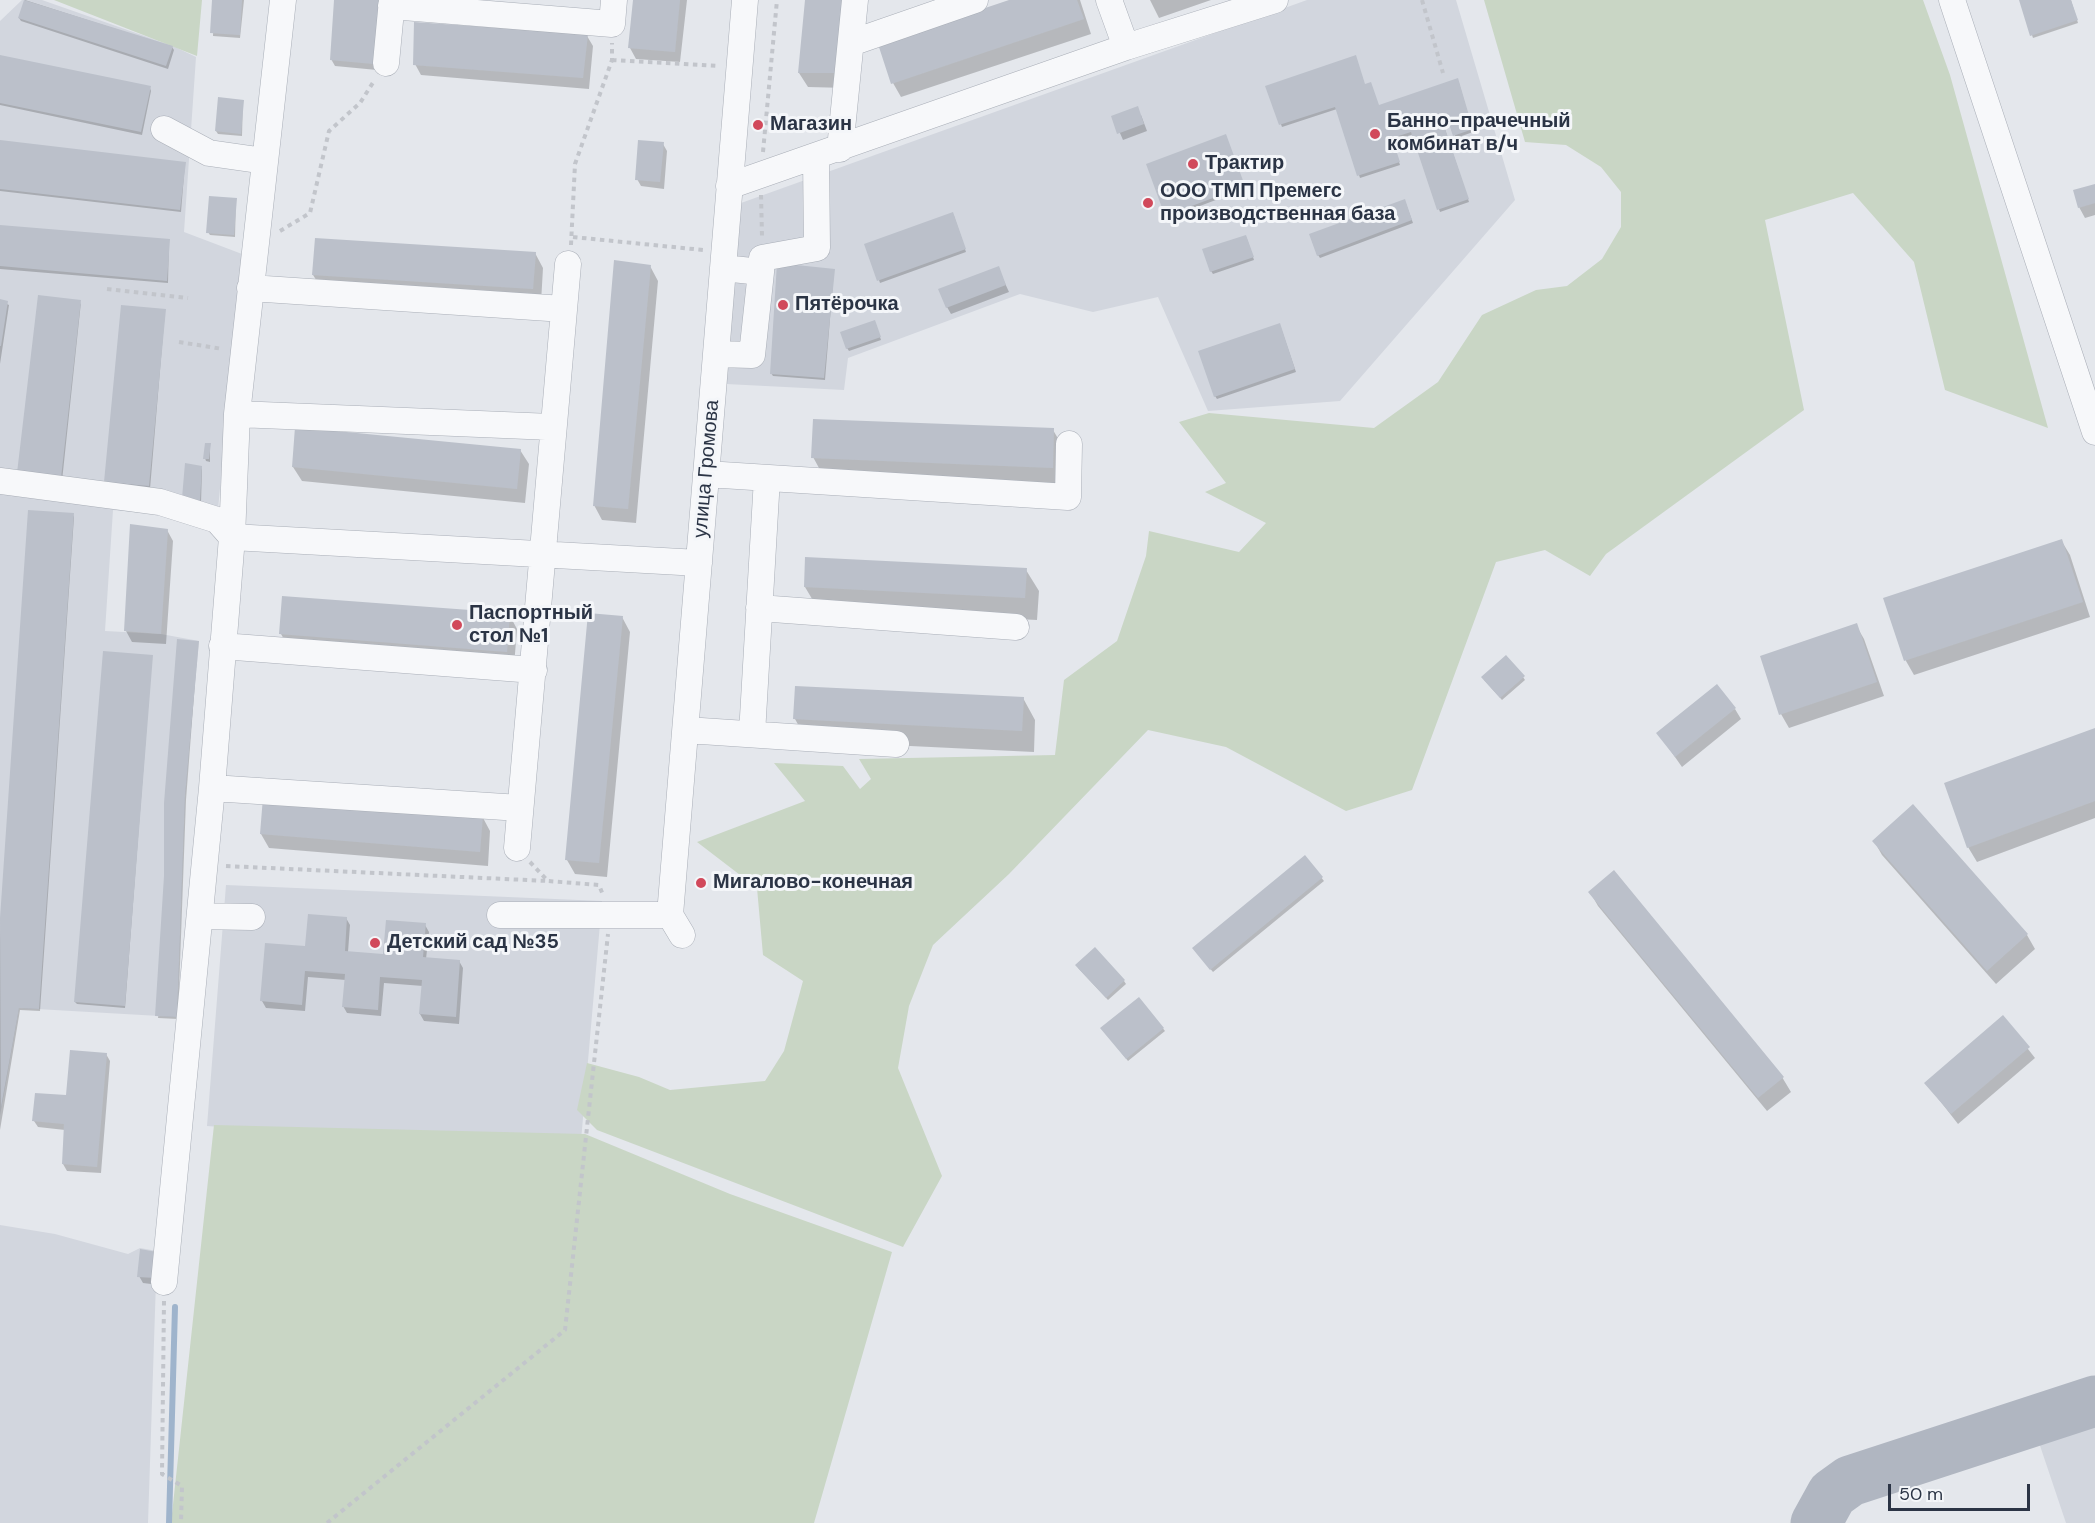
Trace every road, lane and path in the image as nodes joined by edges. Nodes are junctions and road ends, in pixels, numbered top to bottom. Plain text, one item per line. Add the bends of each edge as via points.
1 (283, 0) edge
2 (745, 0) edge
3 (777, 0) edge
4 (855, 0) edge
5 (975, 0) edge
6 (1109, 0) edge
7 (1275, 0) edge
8 (1422, 0) edge
9 (1952, 0) edge
10 (391, 3) edge
11 (613, 12) edge
12 (852, 42) junction
13 (1126, 47) junction
14 (612, 60) junction
15 (386, 63) joint
16 (740, 67) junction
17 (1443, 73) dead end
18 (164, 129) dead end
19 (840, 149) junction
20 (816, 157) junction
21 (265, 161) junction
22 (761, 176) junction
23 (729, 186) junction
24 (573, 237) junction
25 (256, 246) junction
26 (724, 260) junction
27 (568, 264) joint
28 (761, 265) junction
29 (250, 288) junction
30 (107, 290) dead end
31 (188, 298) dead end
32 (564, 309) junction
33 (179, 342) dead end
34 (243, 351) junction
35 (716, 354) junction
36 (237, 414) junction
37 (552, 427) junction
38 (2095, 432) edge
39 (1069, 444) dead end
40 (706, 474) junction
41 (767, 478) junction
42 (0, 481) edge
43 (232, 537) junction
44 (544, 555) junction
45 (699, 563) junction
46 (759, 608) junction
47 (1016, 627) dead end
48 (222, 646) junction
49 (534, 669) junction
50 (686, 730) junction
51 (752, 734) junction
52 (896, 744) dead end
53 (212, 788) junction
54 (520, 808) junction
55 (517, 848) joint
56 (204, 864) junction
57 (548, 881) junction
58 (200, 915) junction
59 (500, 915) dead end
60 (610, 915) junction
61 (252, 917) dead end
62 (164, 1282) joint
63 (182, 1523) edge
64 (327, 1523) edge

1 - 21 street
2 - 16 street, улица Громова
3 - 22 path
4 - 12 street
5 - 12 street
6 - 13 street
7 - 13 street
8 - 17 path
9 - 38 street
10 - 11 street
10 - 15 street
11 - 14 path
12 - 19 street
13 - 19 street
14 - 16 path
14 - 24 path via 574,164
15 - 25 path via 360,103 329,131 310,213
16 - 23 street, улица Громова
18 - 21 street via 209,153
19 - 20 street
20 - 22 street
20 - 28 street via 817,248
21 - 25 street
22 - 23 street
22 - 28 path
23 - 26 street, улица Громова
24 - 26 path
24 - 27 path
25 - 29 street
26 - 28 street
26 - 35 street, улица Громова
27 - 32 street
28 - 35 street via 752,355
29 - 32 street
29 - 34 street
30 - 31 path
32 - 37 street
33 - 34 path
34 - 36 street
35 - 40 street, улица Громова
36 - 37 street
36 - 43 street
37 - 44 street
39 - 41 street via 1068,497
40 - 41 street
40 - 45 street, улица Громова
41 - 46 street
42 - 43 street via 160,502 217,520
43 - 44 street
43 - 48 street
44 - 45 street
44 - 49 street
45 - 50 street, улица Громова
46 - 47 street
46 - 51 street
48 - 49 street
48 - 53 street
49 - 54 street
50 - 51 street
50 - 60 street, улица Громова via 676,925
51 - 52 street
53 - 54 street
53 - 56 street
54 - 55 street
55 - 57 path
56 - 57 path
56 - 58 street
57 - 60 path via 599,885
58 - 61 street
58 - 62 street
59 - 60 street
60 - 64 path via 565,1330
62 - 63 path via 162,1474 182,1486

